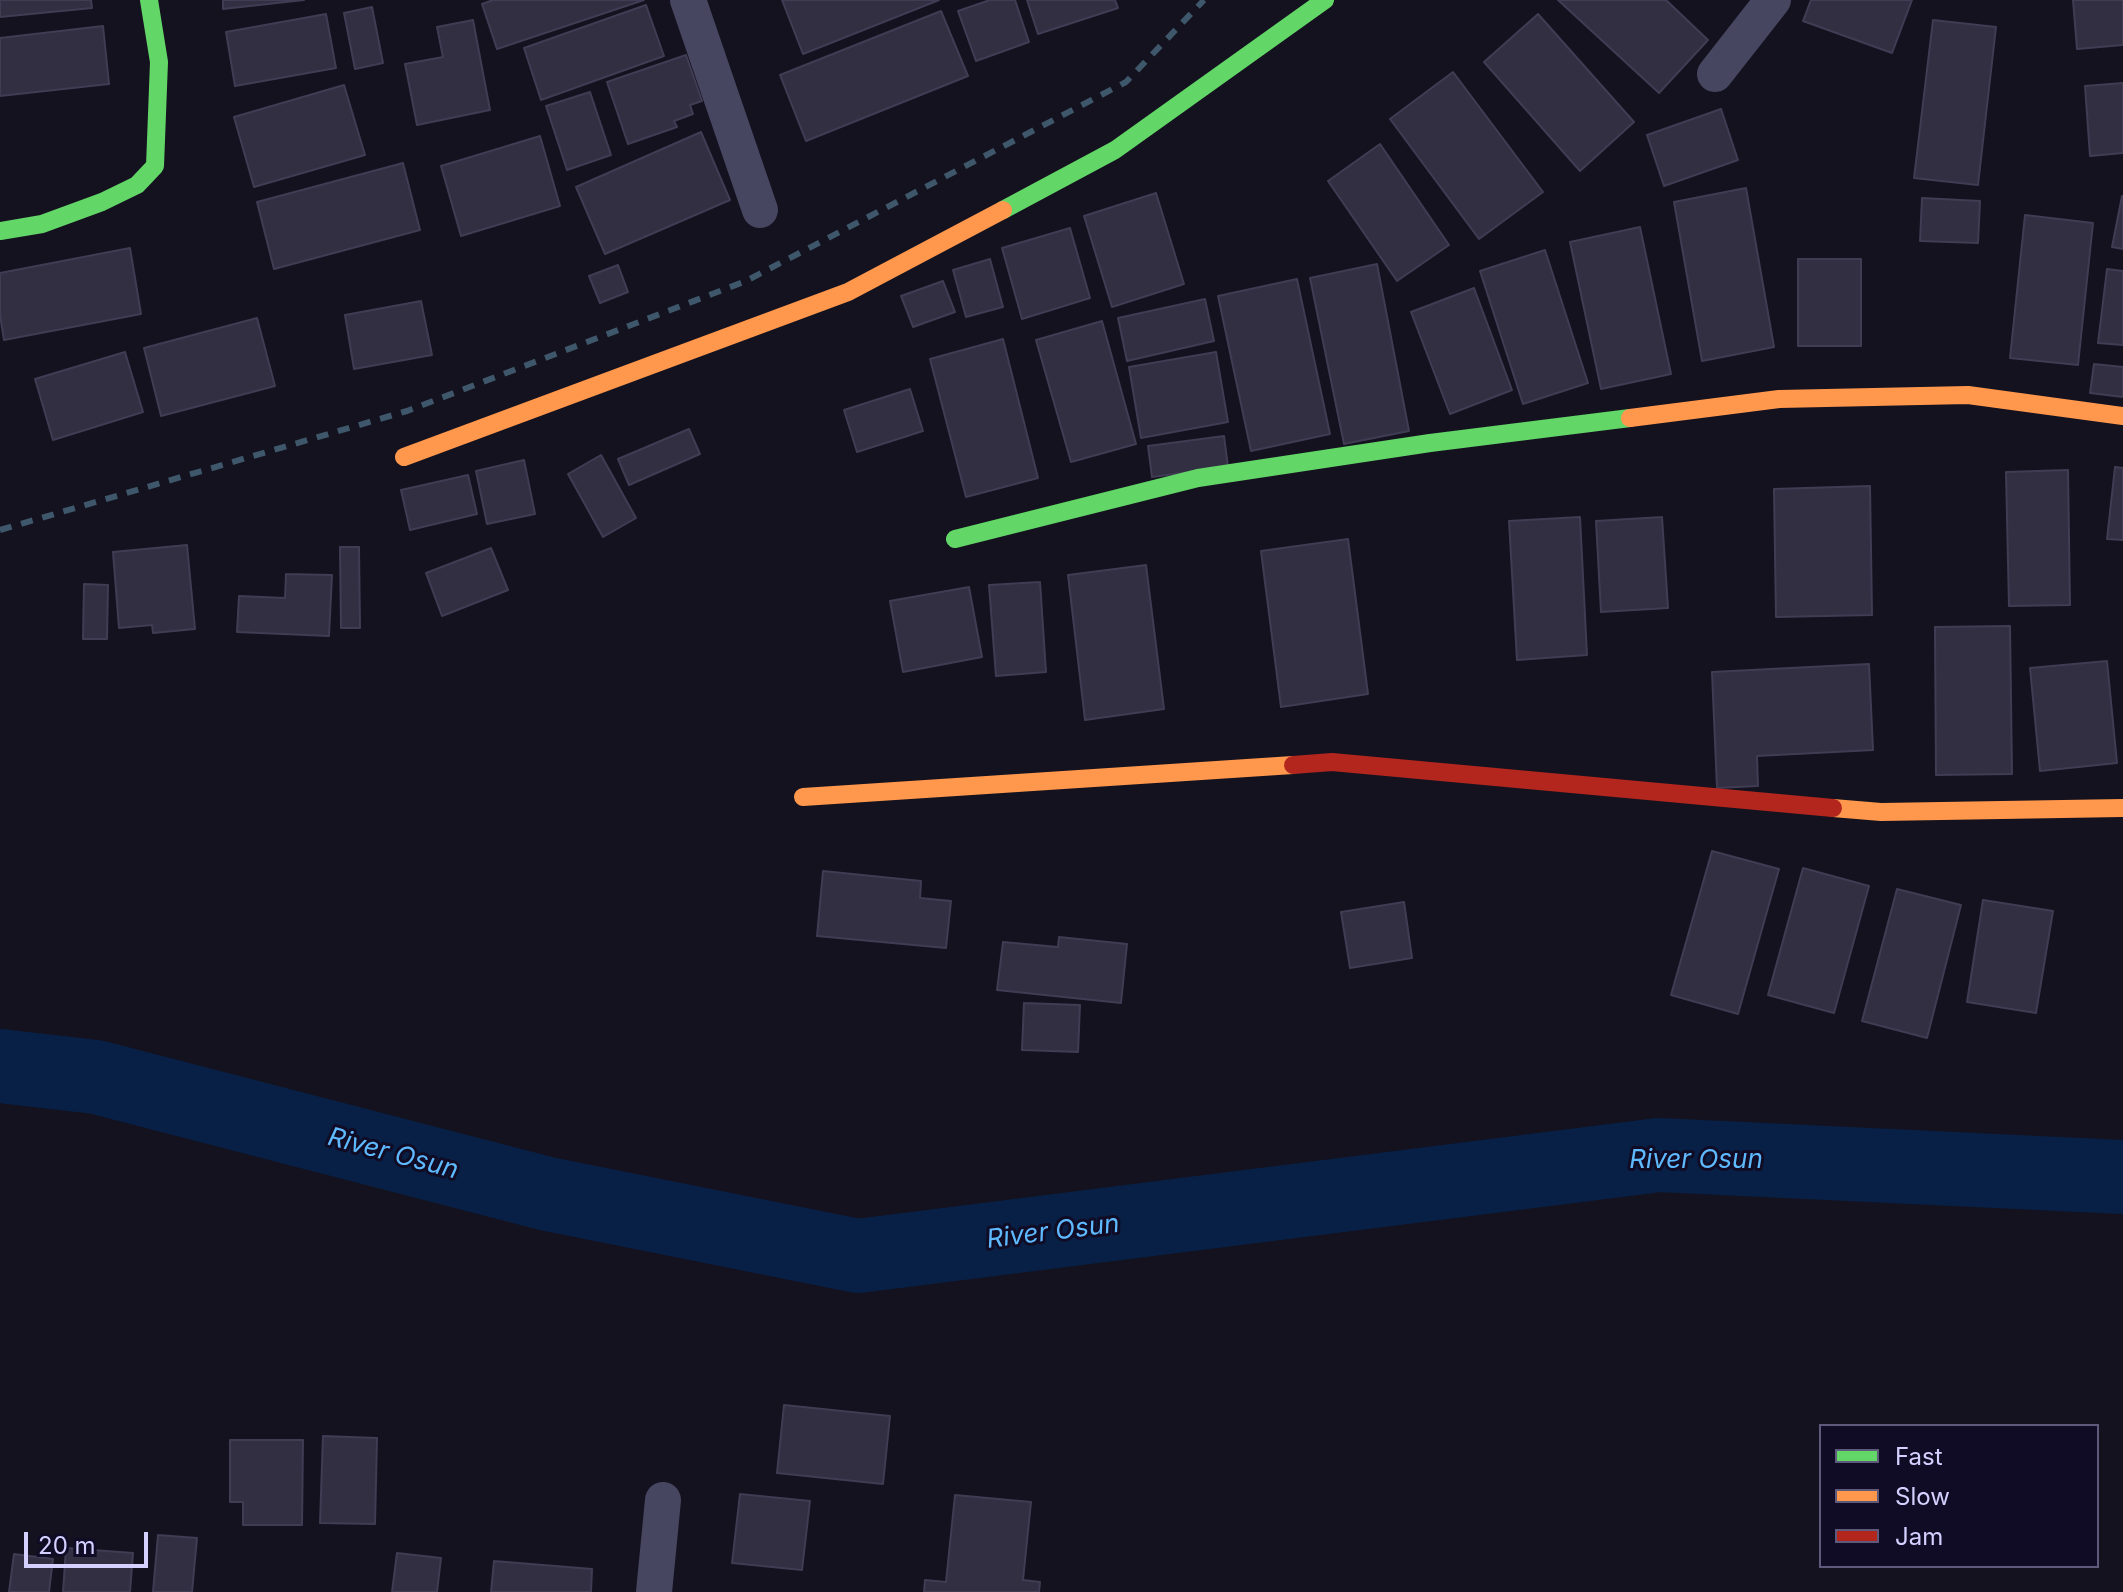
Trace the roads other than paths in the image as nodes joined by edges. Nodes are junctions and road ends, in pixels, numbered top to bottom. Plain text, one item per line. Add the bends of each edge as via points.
1 (149, 0) edge
2 (688, 0) edge
3 (1325, 0) edge
4 (1773, 0) edge
5 (1715, 74) dead end
6 (760, 210) dead end
7 (0, 231) edge
8 (2123, 416) edge
9 (404, 457) dead end
10 (955, 539) dead end
11 (803, 797) dead end
12 (2123, 808) edge
13 (663, 1500) dead end
14 (654, 1592) edge

1 - 7 street via 159,62 155,166 137,185 102,202 42,224
2 - 6 street
3 - 9 street via 1115,150 848,292
4 - 5 street
8 - 10 street via 1968,395 1779,399 1198,478
11 - 12 street via 1332,762 1881,812
13 - 14 street

